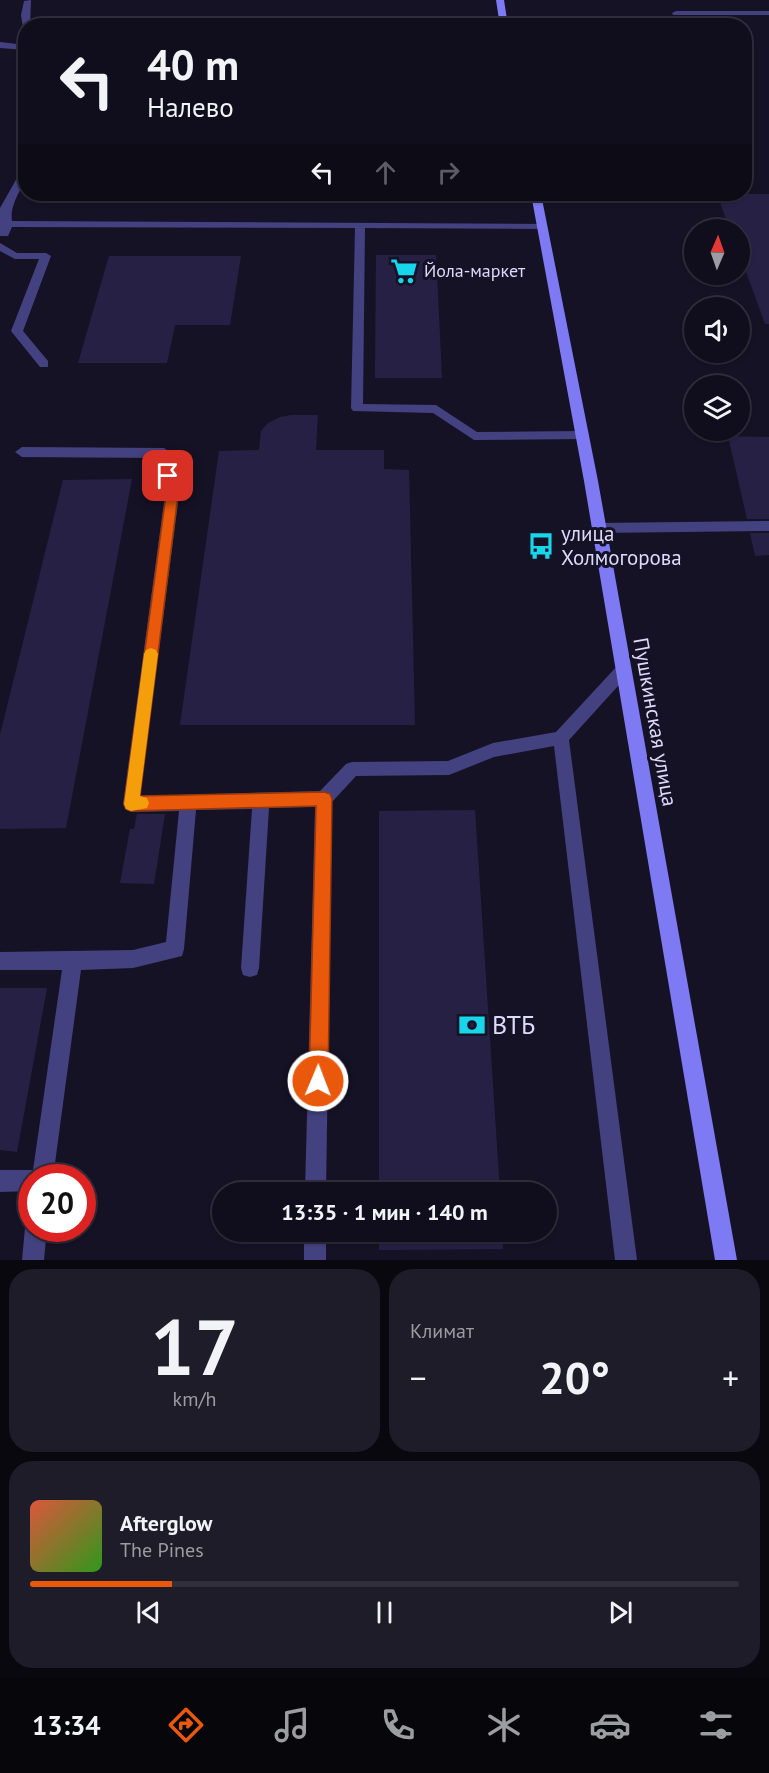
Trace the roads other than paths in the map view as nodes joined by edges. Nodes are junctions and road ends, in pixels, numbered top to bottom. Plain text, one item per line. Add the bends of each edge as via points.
1 (500, 0) edge
2 (28, 1) edge
3 (676, 13) dead end
4 (769, 13) edge
5 (25, 18) edge
6 (503, 18) edge
7 (0, 45) edge
8 (18, 47) edge
9 (18, 185) edge
10 (538, 201) edge
11 (3, 225) edge
12 (360, 225) junction
13 (543, 226) junction
14 (0, 246) edge
15 (44, 364) dead end
16 (582, 435) junction
17 (22, 452) dead end
18 (769, 526) edge
19 (598, 528) junction
20 (623, 670) junction
21 (561, 738) junction
22 (324, 799) junction
23 (261, 801) junction
24 (188, 803) junction
25 (0, 961) edge
26 (73, 961) junction
27 (250, 968) dead end
28 (44, 1164) edge
29 (18, 1180) edge
30 (0, 1181) edge
31 (316, 1182) edge
32 (35, 1242) edge
33 (315, 1242) edge
34 (33, 1260) edge
35 (315, 1260) edge
36 (626, 1260) edge
37 (726, 1260) edge

1 - 6 main road
2 - 5 street
3 - 4 street
7 - 8 street
9 - 11 street via 5,208
10 - 13 main road, Пушкинская улица
11 - 12 street
11 - 14 street
12 - 13 street
12 - 16 street via 357,408 436,409 474,436
13 - 16 main road, Пушкинская улица
14 - 15 street via 15,256 46,256 17,331
16 - 19 main road, Пушкинская улица
17 - 24 street via 164,453 172,495 131,804
18 - 19 street
19 - 20 main road, Пушкинская улица
20 - 21 street
20 - 37 main road, Пушкинская улица
21 - 22 street via 493,750 449,768 352,769
21 - 36 street
22 - 23 street
22 - 31 street
23 - 24 street
23 - 27 street
24 - 26 street via 175,949 133,960
25 - 26 street
26 - 28 street
29 - 30 street
32 - 34 street
33 - 35 street

